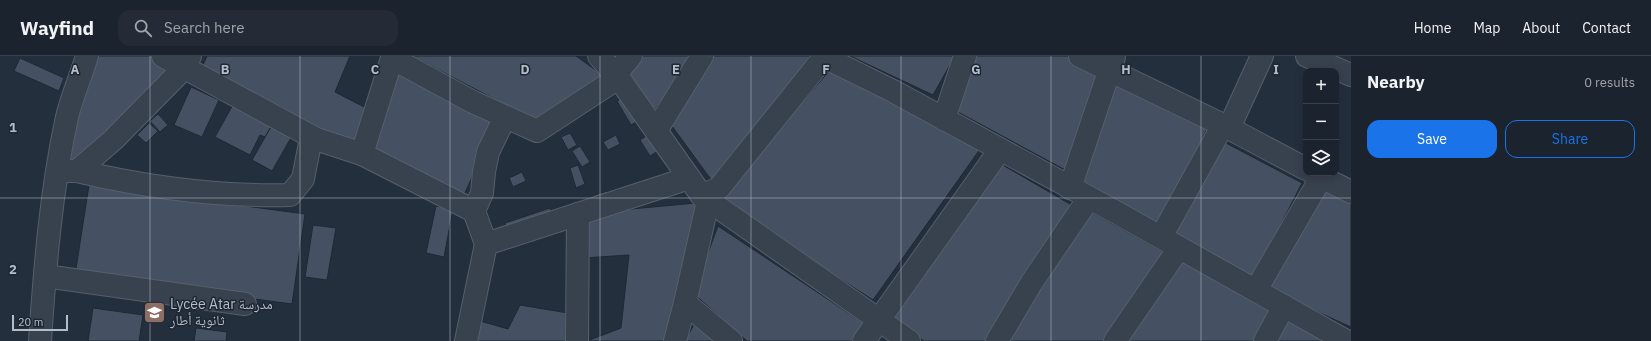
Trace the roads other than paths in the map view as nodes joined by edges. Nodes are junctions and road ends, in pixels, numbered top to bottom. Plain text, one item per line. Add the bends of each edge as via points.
1 (87, 56) edge
2 (163, 56) edge
3 (599, 56) edge
4 (632, 56) edge
5 (702, 56) edge
6 (965, 56) edge
7 (1080, 56) edge
8 (1262, 56) edge
9 (1307, 56) edge
10 (390, 57) edge
11 (824, 57) edge
12 (187, 62) edge
13 (1112, 63) edge
14 (1351, 75) edge
15 (616, 76) junction
16 (505, 117) junction
17 (944, 119) junction
18 (1226, 126) junction
19 (656, 131) junction
20 (316, 139) junction
21 (1000, 150) junction
22 (362, 154) junction
23 (1303, 168) edge
24 (67, 171) junction
25 (1312, 176) edge
26 (1319, 176) edge
27 (689, 178) junction
28 (1070, 188) junction
29 (1351, 192) edge
30 (705, 198) junction
31 (1089, 198) junction
32 (474, 211) junction
33 (578, 214) junction
34 (1170, 243) junction
35 (486, 244) junction
36 (45, 276) junction
37 (1256, 290) junction
38 (685, 303) junction
39 (245, 304) dead end
40 (1284, 306) junction
41 (878, 320) junction
42 (40, 341) edge
43 (466, 341) edge
44 (577, 341) edge
45 (675, 341) edge
46 (731, 341) edge
47 (864, 341) edge
48 (909, 341) edge
49 (998, 341) edge
50 (1115, 341) edge
51 (1265, 341) edge
52 (1346, 341) edge

1 - 24 street via 68,115
2 - 12 street
3 - 15 street
4 - 15 street
5 - 19 street
6 - 17 street
7 - 13 street
8 - 18 street
9 - 14 street
10 - 16 street
10 - 22 street
11 - 17 street
11 - 30 street via 719,188
12 - 20 street
12 - 24 street via 113,140
13 - 18 street
13 - 28 street
15 - 16 street via 552,123 537,131
15 - 19 street
16 - 32 street via 488,152 482,193
17 - 21 street
18 - 23 street
18 - 34 street
19 - 27 street
20 - 22 street
20 - 24 street via 310,143 303,179 290,195 253,196 184,189 122,182
21 - 28 street
21 - 41 street
22 - 32 street
24 - 36 street
25 - 37 street
26 - 29 street
27 - 30 street
27 - 33 street
28 - 31 street
30 - 38 street
30 - 41 street
31 - 34 street
31 - 49 street via 1032,282
32 - 35 street
33 - 35 street
33 - 44 street
34 - 37 street
34 - 50 street
35 - 43 street
36 - 39 street
36 - 42 street
37 - 40 street
38 - 45 street
38 - 46 street
40 - 51 street
40 - 52 street
41 - 47 street
41 - 48 street

